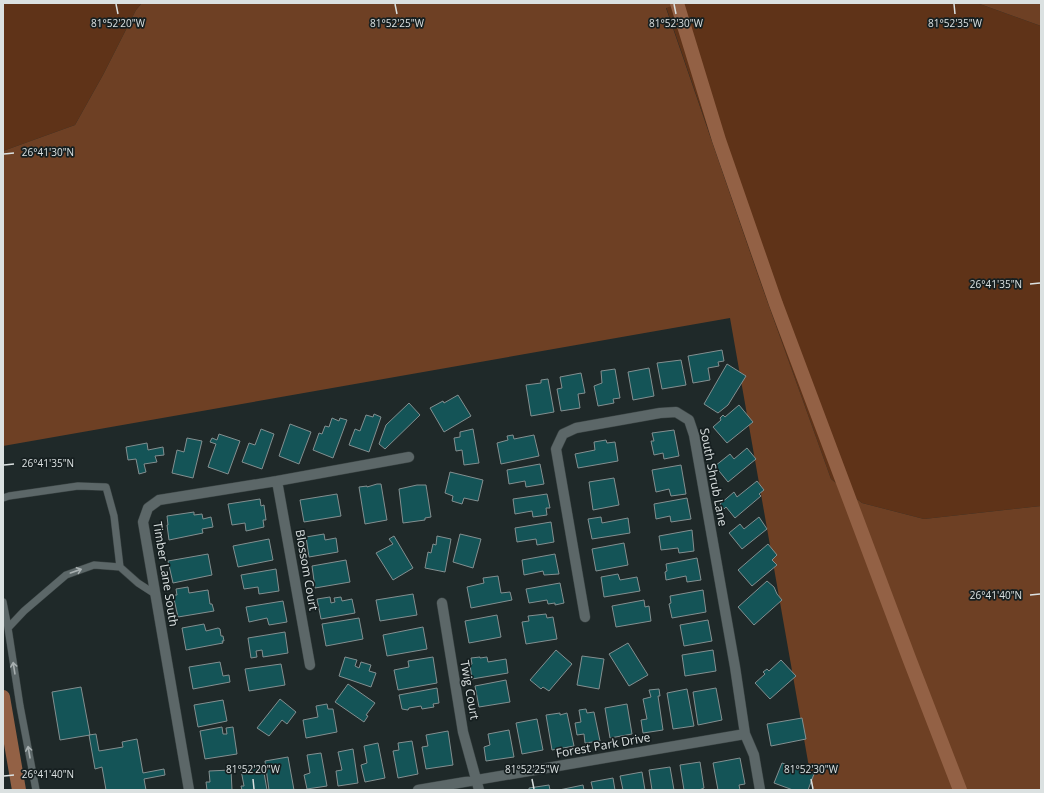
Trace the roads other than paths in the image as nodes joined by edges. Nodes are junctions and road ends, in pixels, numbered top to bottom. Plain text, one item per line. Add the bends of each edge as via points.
1 (409, 457) dead end
2 (277, 481) junction
3 (3, 498) edge
4 (120, 567) junction
5 (155, 594) junction
6 (3, 602) edge
7 (442, 604) dead end
8 (585, 617) dead end
9 (8, 628) junction
10 (310, 665) dead end
11 (745, 734) junction
12 (478, 785) edge
13 (36, 790) edge
14 (189, 790) edge
15 (418, 790) edge
16 (760, 790) edge

1 - 2 street, Timber Lane South
2 - 5 street, Timber Lane South via 159,500 148,508 143,522
2 - 10 street, Blossom Court
3 - 4 lane via 78,486 106,487 114,516
4 - 5 lane
9 -> 4 lane via 66,575 94,565
5 - 14 street, Timber Lane South
6 - 9 lane
7 - 12 street, Twig Court via 464,732
8 - 11 street, South Shrub Lane via 556,449 563,434 576,428 676,412 689,420 694,435
13 -> 9 lane
11 - 12 street, Forest Park Drive
11 - 16 street, South Shrub Lane via 754,755
12 - 15 street, Forest Park Drive

